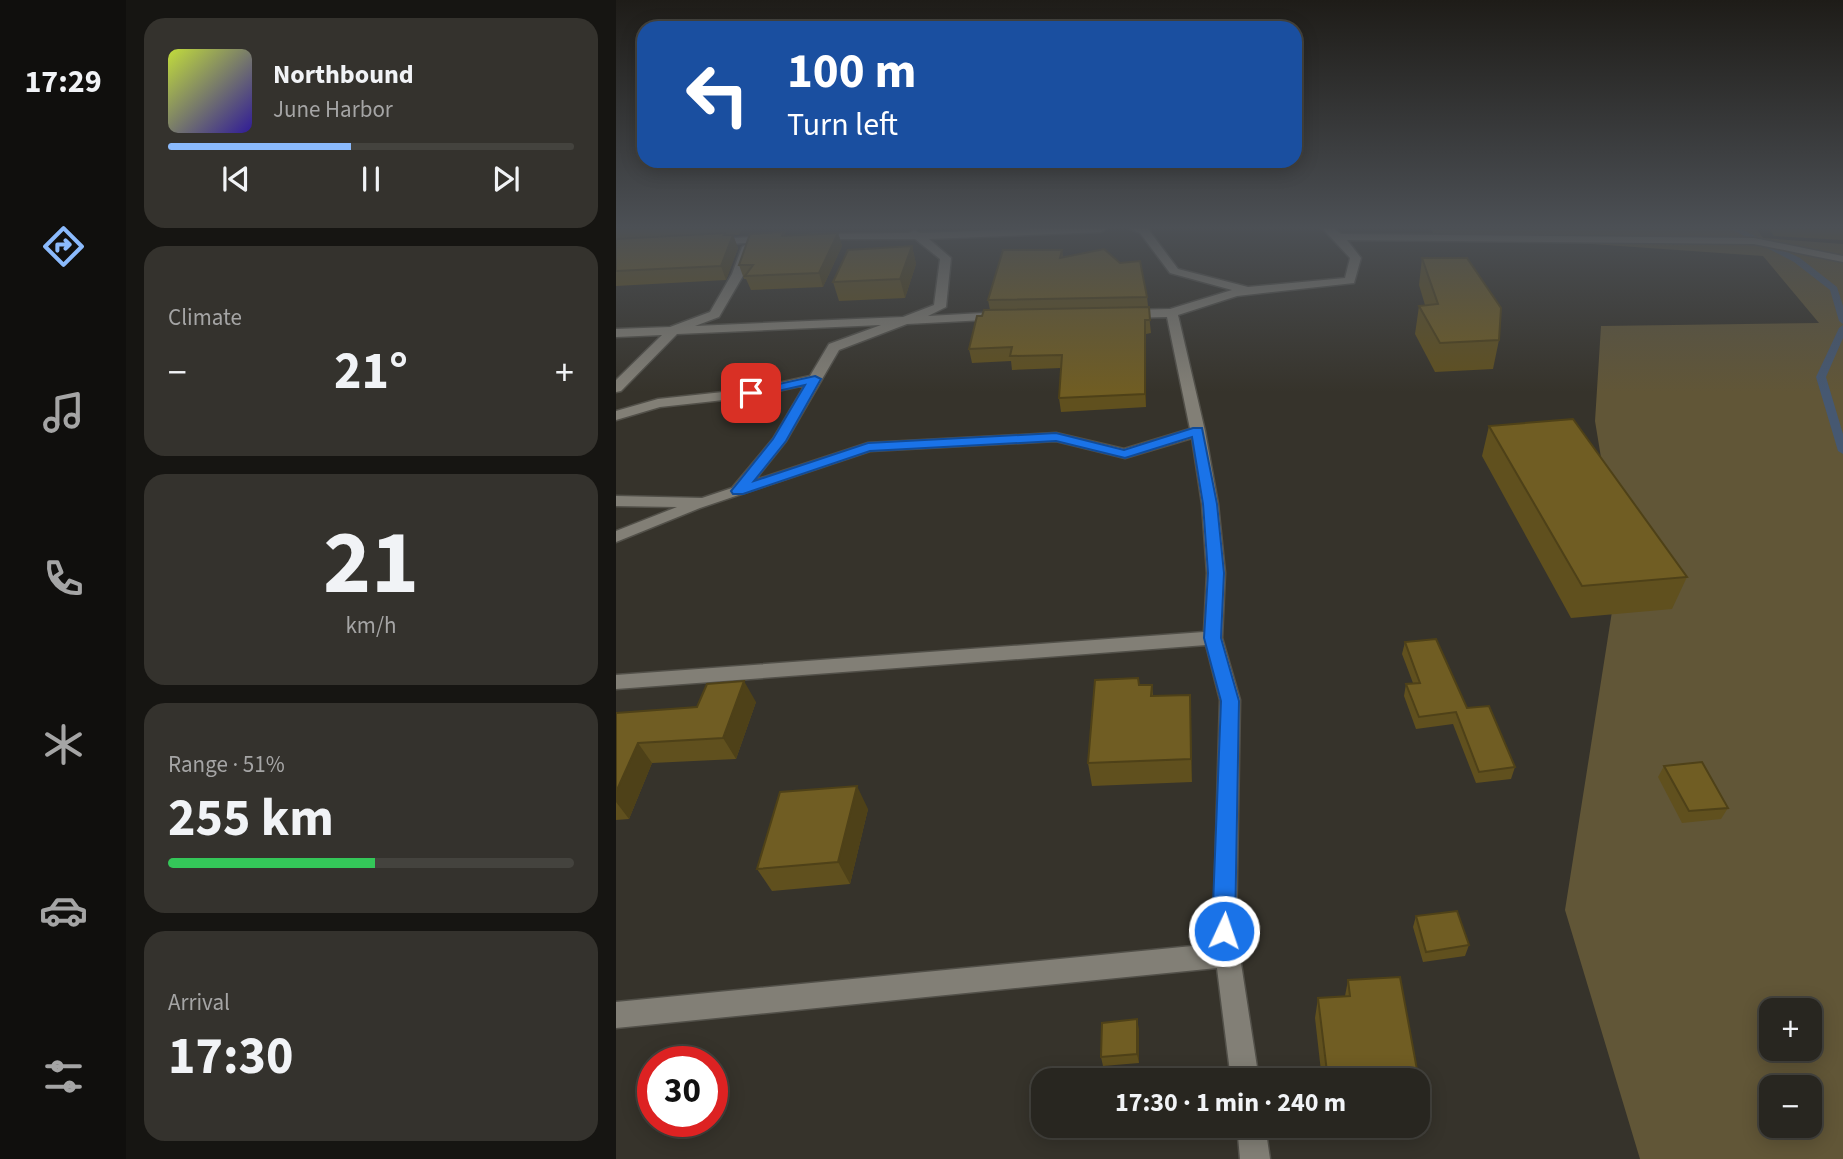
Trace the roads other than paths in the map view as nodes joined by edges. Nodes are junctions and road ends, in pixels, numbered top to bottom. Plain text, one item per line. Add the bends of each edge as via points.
1 (732, 283) edge
2 (943, 283) edge
3 (1221, 283) edge
4 (1326, 283) edge
5 (1248, 290) junction
6 (1172, 313) junction
7 (1118, 314) edge
8 (1009, 316) edge
9 (914, 318) junction
10 (675, 330) junction
11 (616, 332) edge
12 (815, 379) junction
13 (616, 388) edge
14 (616, 416) edge
15 (1198, 431) junction
16 (738, 491) junction
17 (616, 501) edge
18 (703, 503) junction
19 (616, 537) edge
20 (1213, 638) junction
21 (616, 682) edge
22 (1227, 955) junction
23 (616, 1015) edge
24 (1243, 1068) edge
25 (1253, 1138) edge
26 (1255, 1159) edge

1 - 10 street via 715,314
2 - 9 street via 940,307
3 - 5 street
4 - 5 street
5 - 6 street via 1195,301
6 - 7 street
6 - 15 street
8 - 9 street
9 - 10 street
9 - 12 street via 834,347
10 - 11 street
10 - 13 street
12 - 14 street via 751,393 658,403
12 - 16 street via 779,441
15 - 16 street via 1125,454 1056,437 868,447
15 - 20 street via 1216,573
16 - 18 street
17 - 18 street
18 - 19 street
20 - 21 street
20 - 22 street via 1230,701
22 - 23 street
22 - 24 street
25 - 26 street

